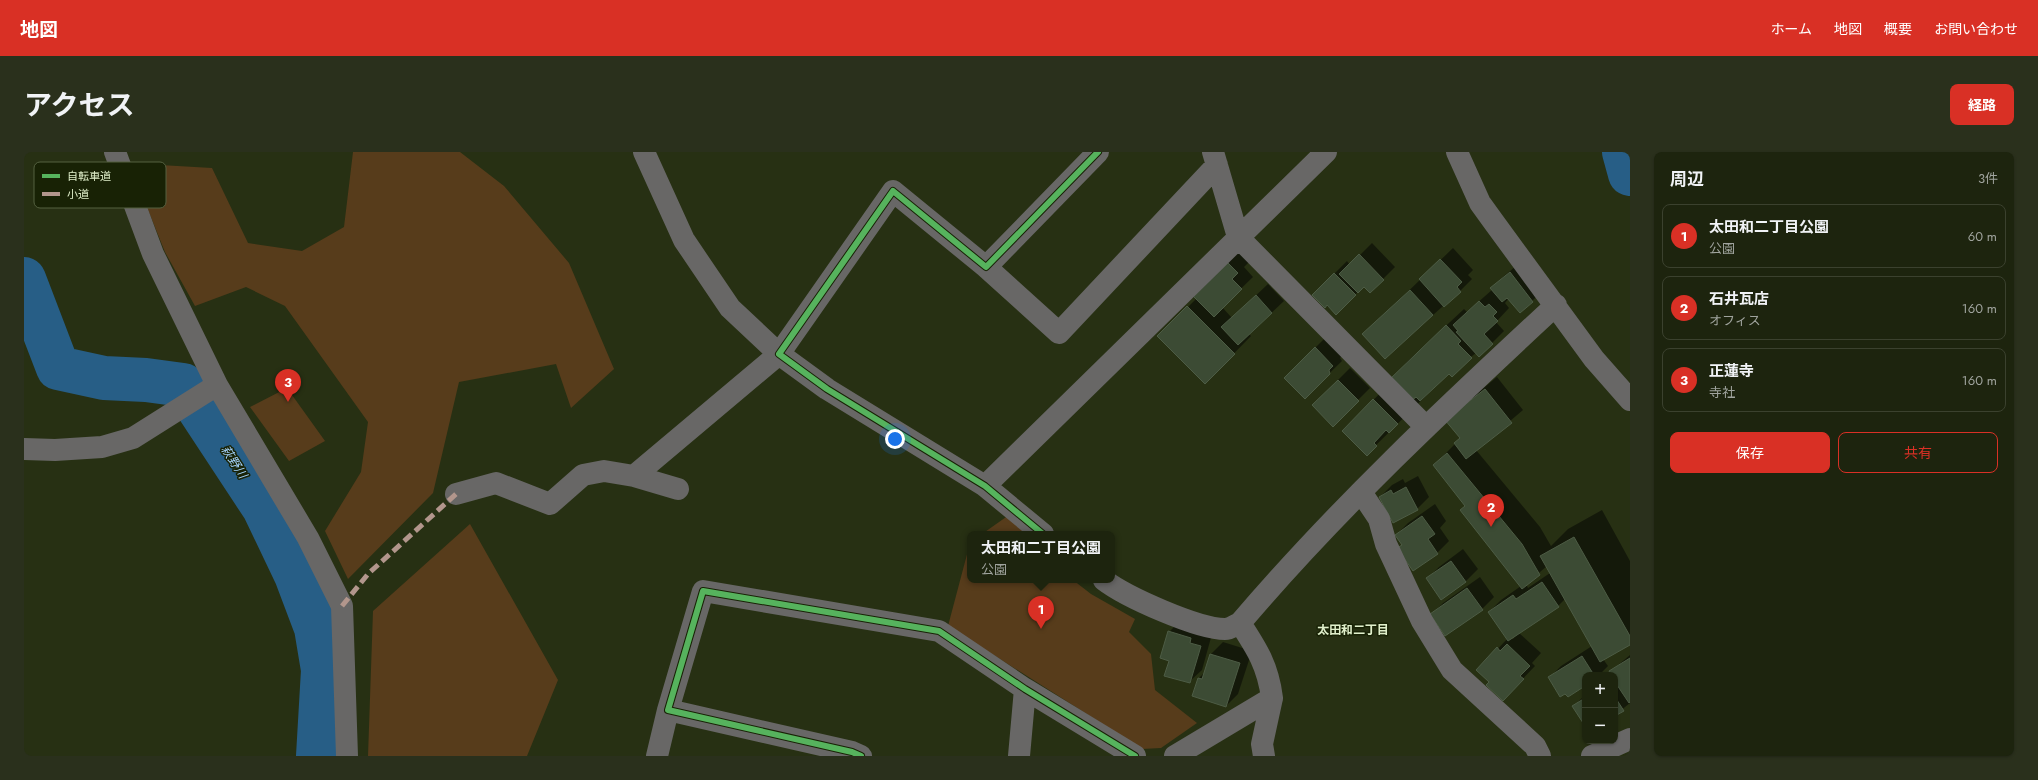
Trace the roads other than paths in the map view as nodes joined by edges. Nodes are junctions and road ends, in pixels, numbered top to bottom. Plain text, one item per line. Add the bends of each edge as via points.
1 (115, 152) edge
2 (644, 152) edge
3 (1098, 152) edge
4 (1326, 152) edge
5 (1457, 152) edge
6 (1215, 159) edge
7 (119, 162) edge
8 (136, 208) edge
9 (1238, 237) junction
10 (986, 267) junction
11 (1556, 305) junction
12 (779, 354) junction
13 (217, 385) junction
14 (1630, 400) edge
15 (1425, 426) junction
16 (24, 449) edge
17 (634, 476) junction
18 (985, 486) junction
19 (678, 489) dead end
20 (1361, 492) junction
21 (456, 494) dead end
22 (1039, 531) edge
23 (1110, 583) edge
24 (1240, 623) junction
25 (1024, 689) junction
26 (1272, 698) junction
27 (668, 710) junction
28 (1630, 739) edge
29 (347, 756) edge
30 (657, 756) edge
31 (861, 756) edge
32 (1019, 756) edge
33 (1135, 756) edge
34 (1175, 756) edge
35 (1264, 756) edge
36 (1540, 756) edge
37 (1592, 756) edge

1 - 7 street
2 - 12 street via 684,240 730,308
3 - 10 street
4 - 9 street
5 - 11 street via 1480,203
6 - 9 street
6 - 10 street via 1058,333
8 - 13 street via 153,254
9 - 15 street
9 - 18 street
10 - 12 street via 893,191
11 - 14 street via 1594,359
11 - 15 street
12 - 17 street
12 - 18 street via 827,389
13 - 16 street via 133,438 102,447
13 - 29 street via 308,538 342,606
15 - 20 street
17 - 19 street
17 - 21 street via 604,471 583,475 550,504 496,483
18 - 22 street
20 - 24 street via 1267,590
20 - 36 street via 1379,519 1386,544 1422,621 1452,670 1535,746
23 - 24 street via 1165,612 1213,628 1227,629
24 - 26 street via 1262,657 1270,680
25 - 27 street via 939,631 703,591
25 - 32 street
25 - 33 street
26 - 34 street
26 - 35 street via 1262,744
27 - 30 street
27 - 31 street
28 - 37 street

